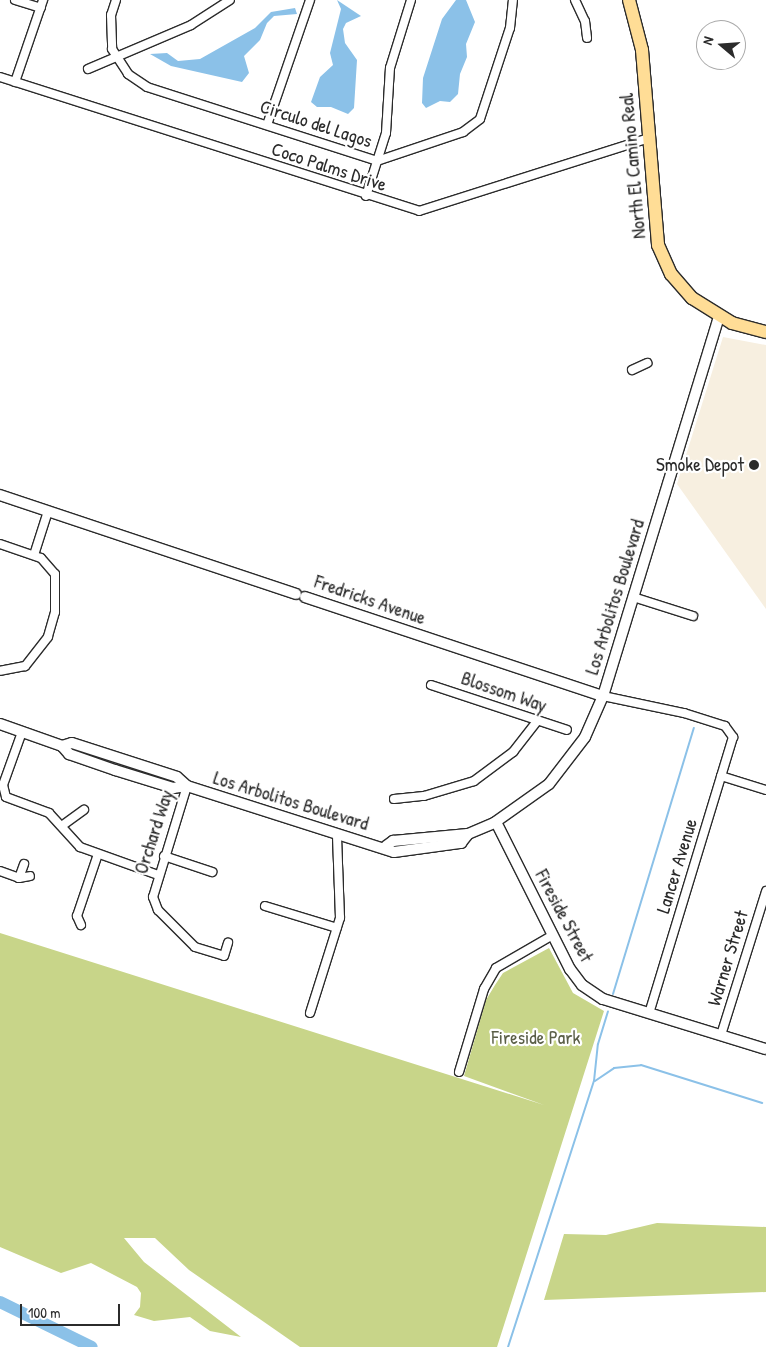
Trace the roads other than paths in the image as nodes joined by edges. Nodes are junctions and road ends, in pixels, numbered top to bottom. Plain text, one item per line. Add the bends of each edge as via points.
1 (15, 0) edge
2 (43, 0) edge
3 (116, 0) edge
4 (230, 0) edge
5 (310, 0) edge
6 (411, 0) edge
7 (513, 0) edge
8 (575, 0) edge
9 (629, 0) edge
10 (41, 8) junction
11 (587, 38) dead end
12 (116, 55) junction
13 (88, 70) dead end
14 (0, 78) edge
15 (15, 82) junction
16 (267, 125) junction
17 (649, 138) junction
18 (377, 161) junction
19 (366, 196) junction
20 (719, 316) junction
21 (766, 332) edge
22 (647, 363) dead end
23 (632, 370) dead end
24 (0, 494) edge
25 (48, 511) junction
26 (0, 544) edge
27 (34, 555) junction
28 (634, 597) junction
29 (693, 616) dead end
30 (0, 671) edge
31 (431, 685) dead end
32 (603, 696) junction
33 (537, 720) junction
34 (0, 724) edge
35 (567, 730) dead end
36 (730, 730) joint
37 (22, 732) junction
38 (721, 776) junction
39 (187, 786) junction
40 (766, 790) edge
41 (394, 799) dead end
42 (84, 810) dead end
43 (496, 822) junction
44 (63, 825) junction
45 (337, 836) junction
46 (98, 854) junction
47 (164, 856) junction
48 (24, 864) dead end
49 (0, 871) edge
50 (212, 872) dead end
51 (158, 875) junction
52 (30, 876) dead end
53 (19, 878) junction
54 (766, 891) edge
55 (265, 906) dead end
56 (81, 925) dead end
57 (337, 928) junction
58 (553, 935) junction
59 (228, 943) dead end
60 (310, 1013) dead end
61 (649, 1013) junction
62 (721, 1035) junction
63 (766, 1049) edge
64 (459, 1072) dead end

1 - 10 street
2 - 10 street
3 - 12 street, Circulo del Lagos via 110,38
4 - 12 street via 199,21
5 - 16 street
6 - 18 street via 390,68 386,133
7 - 18 street, Circulo del Lagos via 510,28 480,119 463,132
8 - 11 street via 585,21
9 - 17 main road, North El Camino Real via 640,41
10 - 15 street
12 - 13 street
12 - 16 street, Circulo del Lagos via 128,74 147,87
14 - 15 street, Coco Palms Drive
15 - 19 street, Coco Palms Drive
16 - 18 street, Circulo del Lagos
17 - 19 street, Coco Palms Drive via 419,211
17 - 20 main road, North El Camino Real via 658,245 671,274 692,298
18 - 19 street
20 - 21 main road, North El Camino Real
20 - 28 street, Los Arbolitos Boulevard
22 - 23 street
24 - 25 street, Fredricks Avenue
25 - 27 street
25 - 32 street, Fredricks Avenue
26 - 27 street
27 - 30 street via 55,574 56,612 48,637 25,666
28 - 29 street
28 - 32 street, Los Arbolitos Boulevard
31 - 33 street, Blossom Way
32 - 36 street, Fredricks Avenue via 684,713
32 - 43 street, Los Arbolitos Boulevard via 585,737 548,784
33 - 35 street, Blossom Way
33 - 41 street via 513,752 474,781 424,796
34 - 37 street, Los Arbolitos Boulevard
36 - 38 street, Lancer Avenue via 733,737
37 - 39 street, Los Arbolitos Boulevard via 62,746 69,754 115,770 173,788
37 - 44 street via 3,785 6,797 49,813
38 - 40 street
38 - 61 street, Lancer Avenue
39 - 45 street, Los Arbolitos Boulevard
39 - 47 street, Orchard Way
42 - 44 street
43 - 45 street, Los Arbolitos Boulevard via 468,834 394,841 386,846
43 - 58 street, Fireside Street
44 - 46 street via 80,847
45 - 57 street
46 - 51 street
46 - 56 street via 77,916
47 - 50 street
47 - 51 street, Orchard Way
48 - 53 street
49 - 53 street
51 - 59 street, Orchard Way via 152,897 158,910 181,937 195,947 224,956
52 - 53 street
54 - 62 street, Warner Street
55 - 57 street
57 - 60 street
58 - 61 street, Fireside Street via 582,985 603,999
58 - 64 street via 496,968 484,989
61 - 62 street, Fireside Street
62 - 63 street, Fireside Street

